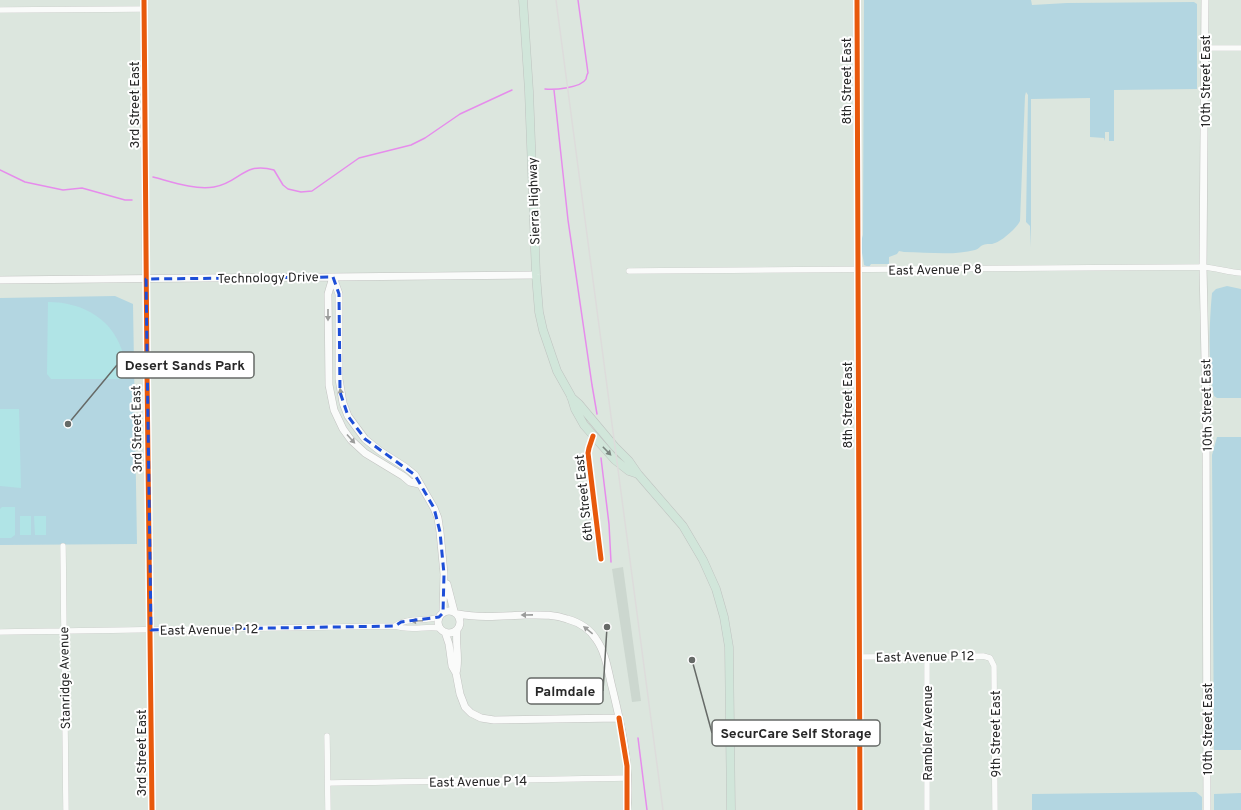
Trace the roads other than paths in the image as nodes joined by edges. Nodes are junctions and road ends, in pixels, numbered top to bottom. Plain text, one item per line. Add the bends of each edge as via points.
1 (144, 0) edge
2 (523, 0) edge
3 (857, 0) edge
4 (1205, 0) edge
5 (144, 9) junction
6 (0, 10) edge
7 (1205, 48) junction
8 (1241, 48) edge
9 (1203, 267) junction
10 (858, 270) junction
11 (629, 271) dead end
12 (1241, 273) edge
13 (536, 275) junction
14 (333, 277) junction
15 (146, 279) junction
16 (0, 280) edge
17 (571, 396) junction
18 (593, 436) junction
19 (638, 474) junction
20 (419, 484) junction
21 (63, 546) dead end
22 (601, 559) dead end
23 (444, 574) junction
24 (456, 613) junction
25 (441, 615) junction
26 (395, 626) junction
27 (151, 630) junction
28 (443, 630) junction
29 (457, 630) junction
30 (64, 631) junction
31 (0, 632) edge
32 (927, 656) junction
33 (860, 657) junction
34 (990, 658) joint
35 (456, 673) junction
36 (619, 718) junction
37 (327, 736) dead end
38 (628, 778) junction
39 (328, 783) junction
40 (66, 810) edge
41 (152, 810) edge
42 (328, 810) edge
43 (627, 810) edge
44 (731, 810) edge
45 (860, 810) edge
46 (928, 810) edge
47 (995, 810) edge
48 (1207, 810) edge

1 - 5 street, 3rd Street East
2 - 13 main road, Sierra Highway
3 - 10 street, 8th Street East
4 - 7 street, 10th Street East
5 - 6 street
5 - 15 street, 3rd Street East
7 - 8 street
7 - 9 street, 10th Street East
9 - 10 street, East Avenue P 8
9 - 12 street, East Avenue P 8
9 - 48 street, 10th Street East
10 - 11 street, East Avenue P 8
10 - 33 street, 8th Street East
13 - 14 street, Technology Drive
13 - 17 main road, Sierra Highway via 543,330 557,371
14 - 15 street, Technology Drive
20 -> 14 street via 415,475 406,467 380,452 365,439 348,416 340,392 339,294
14 -> 20 street via 328,294 329,385 334,410 343,429 365,454 410,482
15 - 16 street, Technology Drive
15 - 27 street, 3rd Street East
17 - 18 main road, Sierra Highway via 574,409
17 - 19 main road, Sierra Highway
18 -> 19 main road, Sierra Highway via 629,472
18 - 22 street, 6th Street East via 588,453
19 - 44 main road, Sierra Highway via 683,526 703,560 716,589 724,617 729,647
20 - 23 street via 438,518
21 - 30 street, Stanridge Avenue
23 - 24 street
23 - 25 street
24 - 25 street via 450,611
24 - 29 street via 461,621
36 -> 24 street via 603,652 587,628 575,621 557,616 474,617
25 -> 26 street, East Avenue P 12 via 428,620 401,622
25 - 28 street via 438,623
26 - 27 street, East Avenue P 12
26 - 28 street, East Avenue P 12
27 - 30 street, East Avenue P 12
27 - 41 street, 3rd Street East
28 - 29 street via 451,633
28 - 35 street
29 - 35 street
30 - 31 street, East Avenue P 12
30 - 40 street, Stanridge Avenue
32 - 33 street, East Avenue P 12
32 - 34 street, East Avenue P 12
32 - 46 street, Rambler Avenue
33 - 45 street, 8th Street East
34 - 47 street, 9th Street East via 994,666
35 - 36 street via 465,707 482,718
36 - 38 street via 626,751
37 - 39 street
38 - 39 street, East Avenue P 14
38 - 43 street
39 - 42 street

